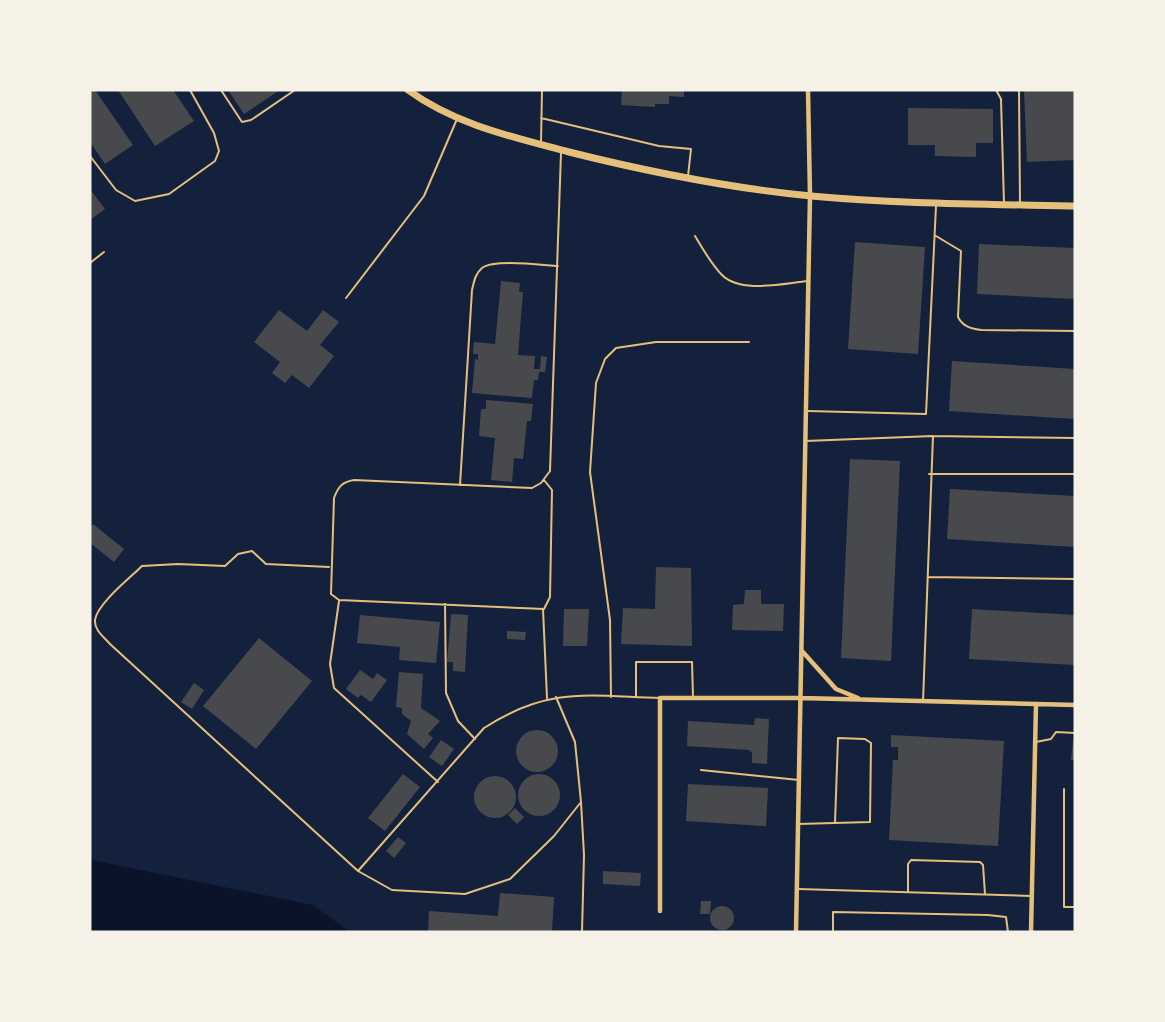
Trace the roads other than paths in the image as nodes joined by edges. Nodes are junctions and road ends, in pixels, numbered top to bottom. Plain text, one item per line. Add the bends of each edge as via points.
1 (190, 90) edge
2 (221, 90) edge
3 (295, 90) edge
4 (408, 90) edge
5 (542, 90) edge
6 (808, 90) edge
7 (996, 90) edge
8 (1018, 90) edge
9 (542, 118) junction
10 (457, 119) junction
11 (541, 144) junction
12 (561, 150) junction
13 (90, 156) edge
14 (688, 179) junction
15 (810, 196) junction
16 (936, 203) junction
17 (1004, 204) junction
18 (1020, 204) junction
19 (1075, 206) edge
20 (695, 236) dead end
21 (936, 236) junction
22 (104, 252) dead end
23 (90, 263) edge
24 (558, 266) junction
25 (808, 280) junction
26 (346, 298) dead end
27 (1075, 331) edge
28 (749, 342) dead end
29 (806, 411) junction
30 (933, 436) junction
31 (1075, 438) edge
32 (805, 441) junction
33 (929, 474) junction
34 (1075, 474) edge
35 (544, 480) junction
36 (460, 485) junction
37 (330, 567) junction
38 (927, 577) junction
39 (1075, 579) edge
40 (339, 600) junction
41 (445, 604) junction
42 (543, 609) junction
43 (801, 651) junction
44 (611, 696) junction
45 (556, 697) junction
46 (636, 697) junction
47 (547, 698) junction
48 (660, 698) junction
49 (693, 698) junction
50 (801, 698) junction
51 (862, 700) junction
52 (923, 702) junction
53 (1036, 704) junction
54 (1075, 705) edge
55 (1075, 733) edge
56 (475, 739) junction
57 (1036, 742) junction
58 (701, 770) dead end
59 (799, 780) junction
60 (438, 782) junction
61 (1064, 789) dead end
62 (581, 802) junction
63 (834, 823) junction
64 (798, 824) junction
65 (358, 872) junction
66 (797, 889) junction
67 (908, 892) junction
68 (985, 894) junction
69 (1032, 896) junction
70 (1075, 907) edge
71 (660, 910) dead end
72 (582, 932) edge
73 (796, 932) edge
74 (833, 932) edge
75 (1008, 932) edge
76 (1031, 932) edge

1 - 13 lane via 214,133 219,151 215,161 169,194 135,201 116,190
2 - 3 lane via 242,122
4 - 10 main road
5 - 9 lane
6 - 15 street
7 - 17 lane via 1001,99
8 - 18 lane
9 - 11 lane
9 - 14 lane via 659,146 692,149
10 - 11 main road
10 - 26 lane via 418,207
11 - 12 main road
12 - 14 main road
12 - 24 lane
14 - 15 main road
15 - 16 main road
15 - 25 street
16 - 17 main road
16 - 21 lane
17 - 18 main road
18 - 19 main road
20 - 25 lane via 723,277 733,281 749,285
21 - 27 lane via 961,251 961,322 982,330
21 - 29 lane via 926,414
22 - 23 lane
24 - 35 lane via 552,458
24 - 36 lane via 493,264 476,275
25 - 29 street
28 - 44 lane via 656,342 616,348 606,358 596,383 590,472 610,620
29 - 32 street
30 - 31 lane
30 - 32 lane
30 - 33 lane
32 - 43 street
33 - 34 lane
33 - 38 lane
35 - 36 lane via 532,488
35 - 42 lane via 552,490 549,602
36 - 37 lane via 354,480 342,484 334,498
37 - 40 lane via 329,589
37 - 65 lane via 266,564 252,551 238,554 225,566 142,566 101,607 95,621 97,630 110,644
38 - 39 lane
38 - 52 lane
40 - 41 lane
40 - 60 lane via 330,664 334,688
41 - 42 lane
41 - 56 lane via 446,693 458,722
42 - 47 lane
43 - 50 street
43 - 51 street via 836,689
44 - 45 lane
44 - 46 lane
45 - 47 lane
45 - 62 lane via 575,742
46 - 48 lane
46 - 49 lane via 636,662 692,662
47 - 56 lane via 507,713
48 - 49 street
48 - 71 street
49 - 50 street
50 - 51 street
50 - 59 street
51 - 52 street
52 - 53 street
53 - 54 street
53 - 57 street
55 - 57 lane via 1056,732 1051,739
56 - 60 lane
57 - 69 street
58 - 59 lane
59 - 64 street
60 - 65 lane
61 - 70 lane via 1064,907
62 - 65 lane via 554,836 510,879 465,894 392,890
62 - 72 lane
63 - 63 lane via 870,822 872,743 865,739 838,738
63 - 64 lane
64 - 66 street
66 - 67 lane
66 - 73 street
67 - 68 lane
67 - 68 lane via 911,860 980,862
68 - 69 lane
69 - 76 street
74 - 75 lane via 833,912 856,910 1006,917

